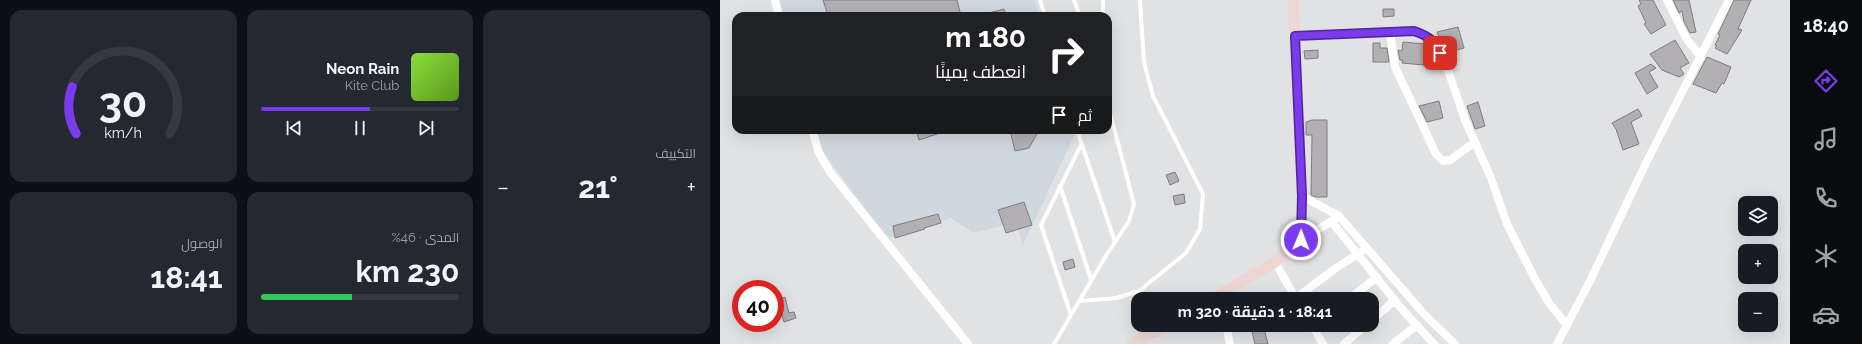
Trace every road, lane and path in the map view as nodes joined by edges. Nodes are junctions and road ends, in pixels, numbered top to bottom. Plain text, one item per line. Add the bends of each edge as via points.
1 (775, 0) edge
2 (1040, 0) edge
3 (1074, 0) edge
4 (1103, 0) edge
5 (1140, 0) edge
6 (1293, 0) edge
7 (1667, 0) edge
8 (1729, 0) edge
9 (778, 12) edge
10 (1044, 12) edge
11 (1078, 12) edge
12 (1103, 12) edge
13 (1390, 32) junction
14 (1295, 36) junction
15 (1701, 57) junction
16 (1112, 120) edge
17 (813, 134) edge
18 (1078, 134) edge
19 (1475, 142) junction
20 (1081, 145) junction
21 (1060, 186) junction
22 (1302, 196) junction
23 (1339, 216) junction
24 (1331, 221) junction
25 (1301, 240) junction
26 (1115, 242) junction
27 (1368, 250) junction
28 (1358, 254) junction
29 (1275, 262) junction
30 (1376, 277) junction
31 (1091, 279) junction
32 (1226, 292) edge
33 (1292, 292) edge
34 (1305, 292) edge
35 (1358, 292) edge
36 (1395, 300) junction
37 (1079, 301) junction
38 (1379, 314) edge
39 (1071, 315) junction
40 (1566, 324) junction
41 (1417, 325) junction
42 (1154, 332) edge
43 (1227, 332) edge
44 (1317, 332) edge
45 (1358, 332) edge
46 (968, 344) edge
47 (1054, 344) edge
48 (1133, 344) edge
49 (1230, 344) edge
50 (1323, 344) edge
51 (1344, 344) edge
52 (1393, 344) edge
53 (1434, 344) edge
54 (1455, 344) edge
55 (1557, 344) edge

1 - 9 street
2 - 10 lane
3 - 11 lane
4 - 12 lane
5 - 37 lane via 1144,62 1153,96 1203,194 1200,229 1186,253 1139,291 1116,298
6 - 14 street
7 - 15 street via 1686,38
8 - 15 street
13 - 14 street
13 - 19 street via 1414,31 1427,36 1435,43 1449,72
13 - 19 street via 1394,67 1436,154 1443,161 1450,160
14 - 22 street
15 - 40 street via 1646,163 1590,281
16 - 26 lane via 1134,204 1129,222
17 - 46 street via 819,153 830,172
18 - 20 lane
19 - 40 street via 1507,224 1549,303
20 - 21 lane
20 - 26 lane
21 - 31 lane
21 - 39 lane via 1041,225
22 - 23 street
22 - 25 street
23 - 24 street
23 - 27 street
24 - 25 street
24 - 28 street
25 - 29 street
26 - 31 lane
27 - 28 street
27 - 54 street via 1424,314
28 - 30 street
28 - 34 street
29 - 32 street
29 - 33 street
30 - 35 street
30 - 36 street
31 - 37 lane
36 - 38 street
36 - 41 street
37 - 39 lane
39 - 47 lane
40 - 55 street
41 - 52 street
41 - 53 street
42 - 48 street
43 - 49 street
44 - 50 street
45 - 51 street

